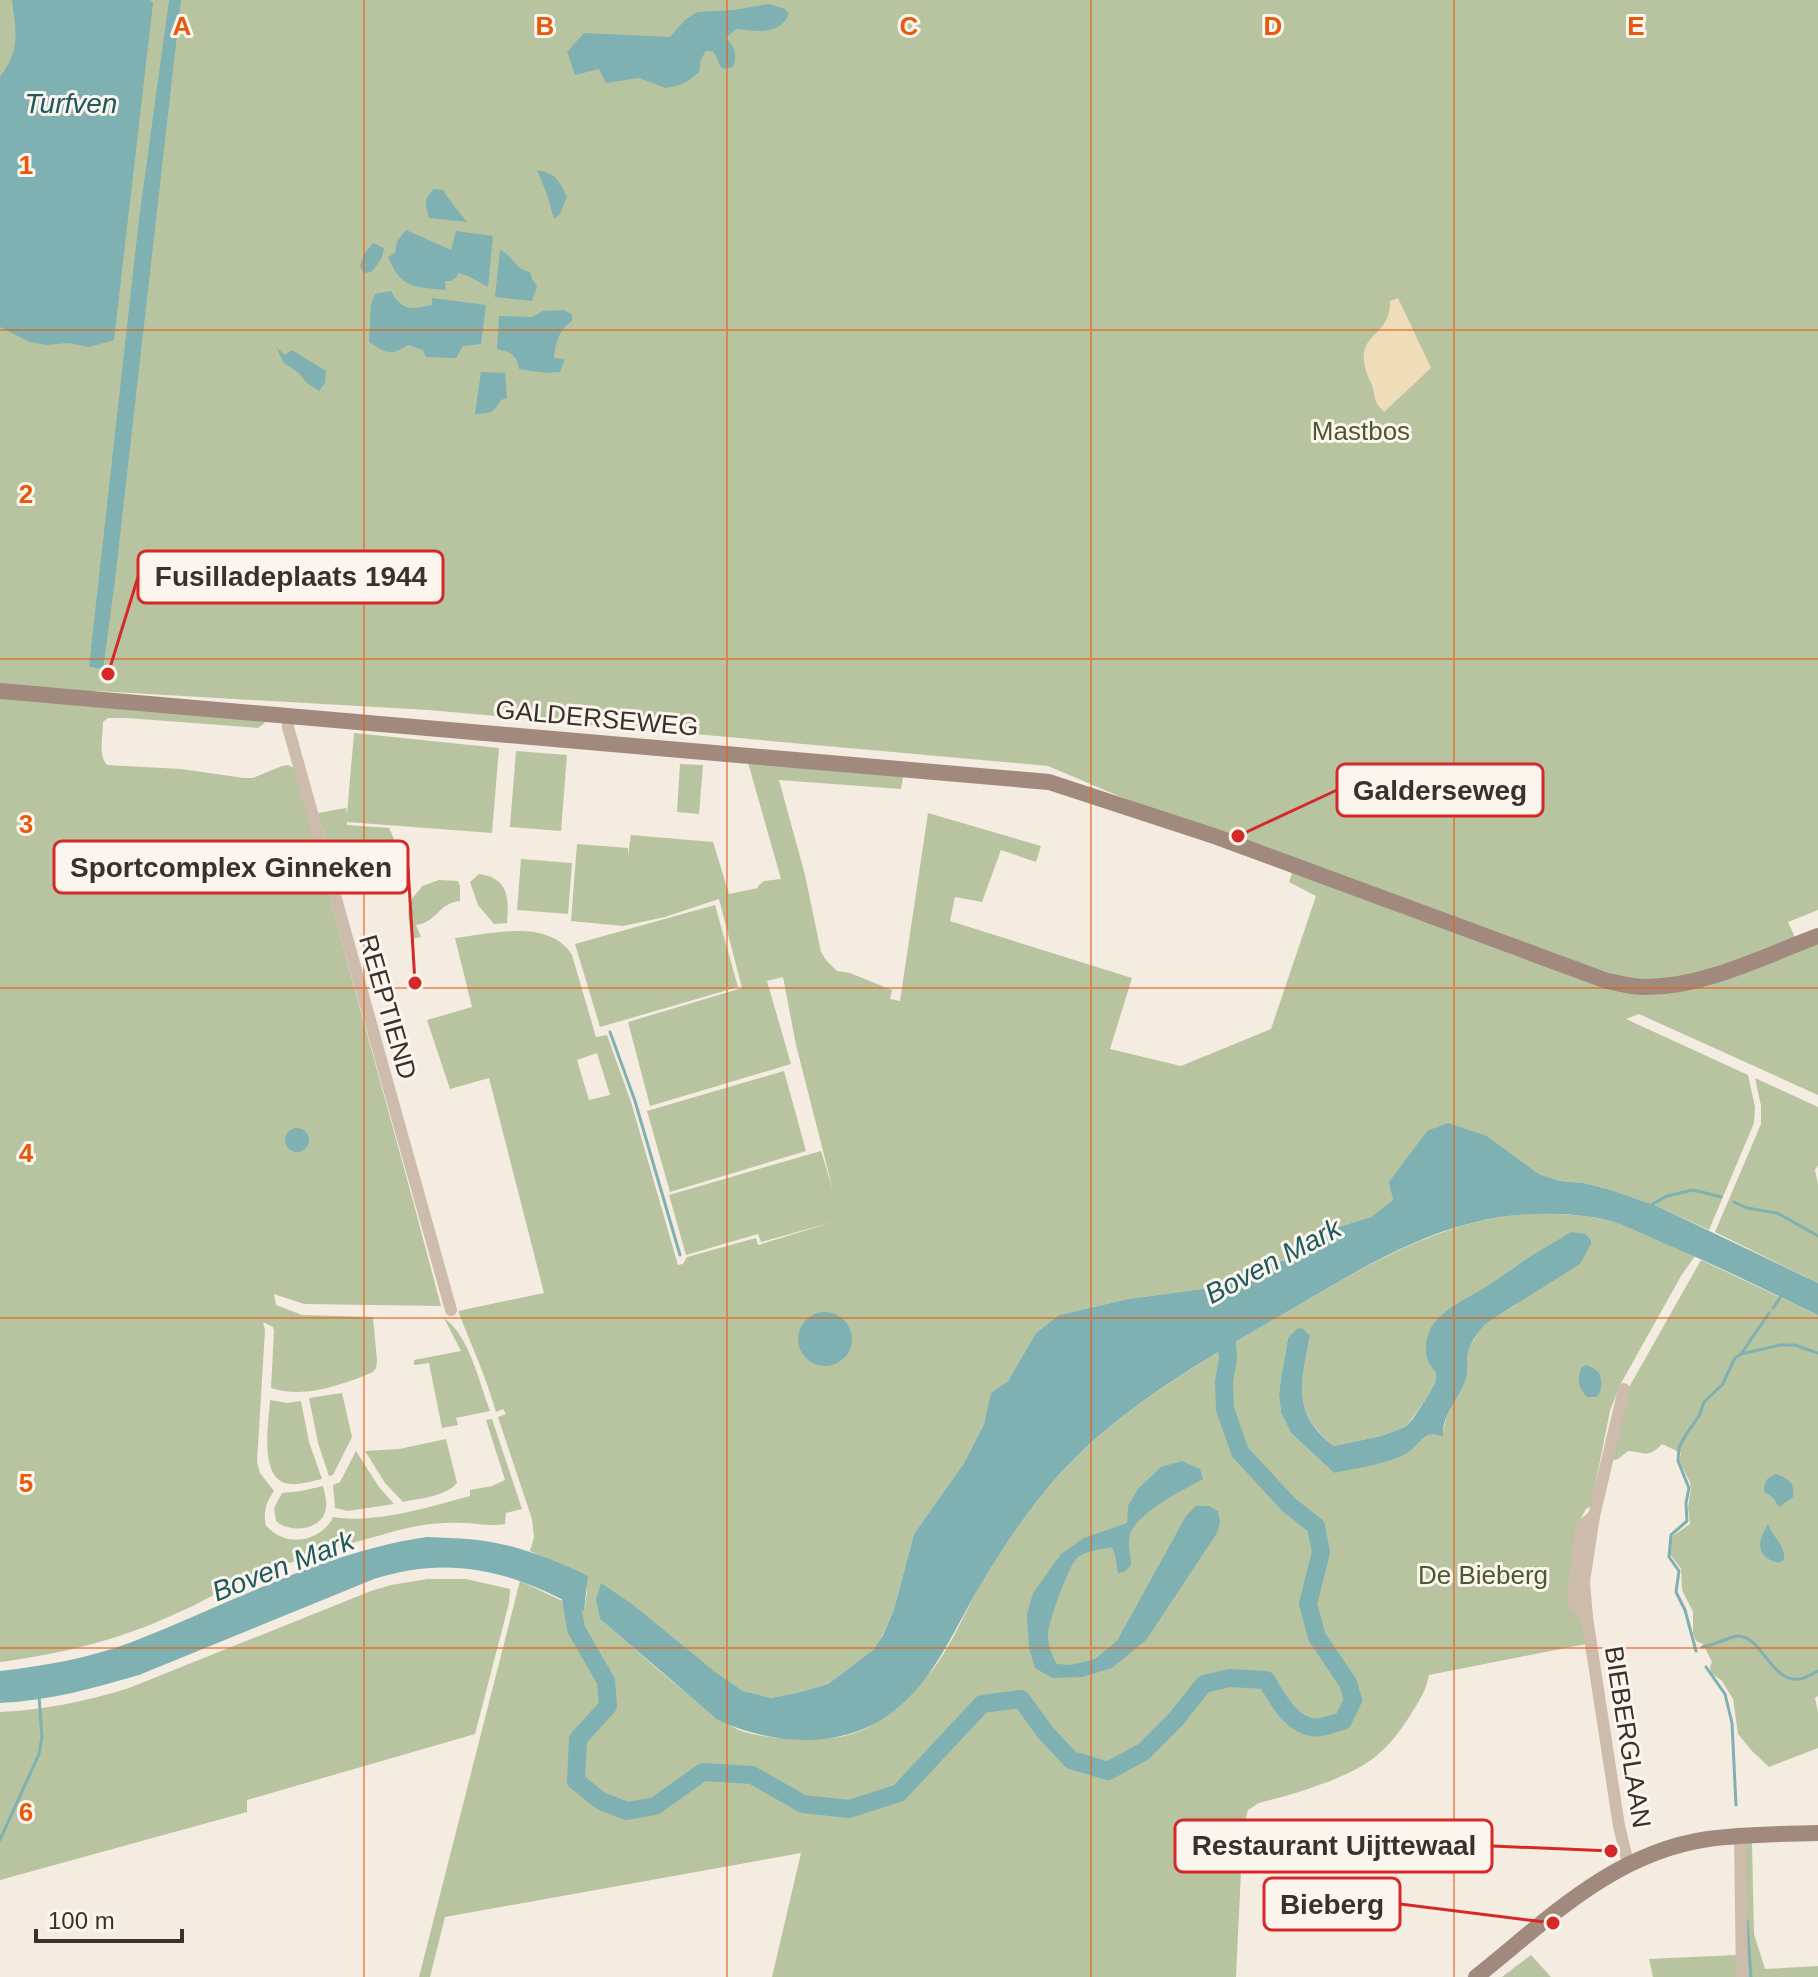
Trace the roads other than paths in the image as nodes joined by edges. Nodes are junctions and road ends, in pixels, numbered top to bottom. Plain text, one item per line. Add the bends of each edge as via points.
1 (0, 691) edge
2 (288, 715) junction
3 (1818, 936) edge
4 (451, 1310) dead end
5 (1624, 1389) dead end
6 (1818, 1833) edge
7 (1740, 1836) junction
8 (1628, 1863) junction
9 (1476, 1977) edge
10 (1742, 1977) edge

1 - 2 street, GALDERSEWEG
2 - 3 street, GALDERSEWEG via 1049,782 1217,837 1607,981 1641,987 1702,979
2 - 4 street, REEPTIEND
5 - 8 street, BIEBERGLAAN via 1584,1581
6 - 7 street
7 - 8 street via 1706,1839
7 - 10 street
8 - 9 street via 1575,1896

